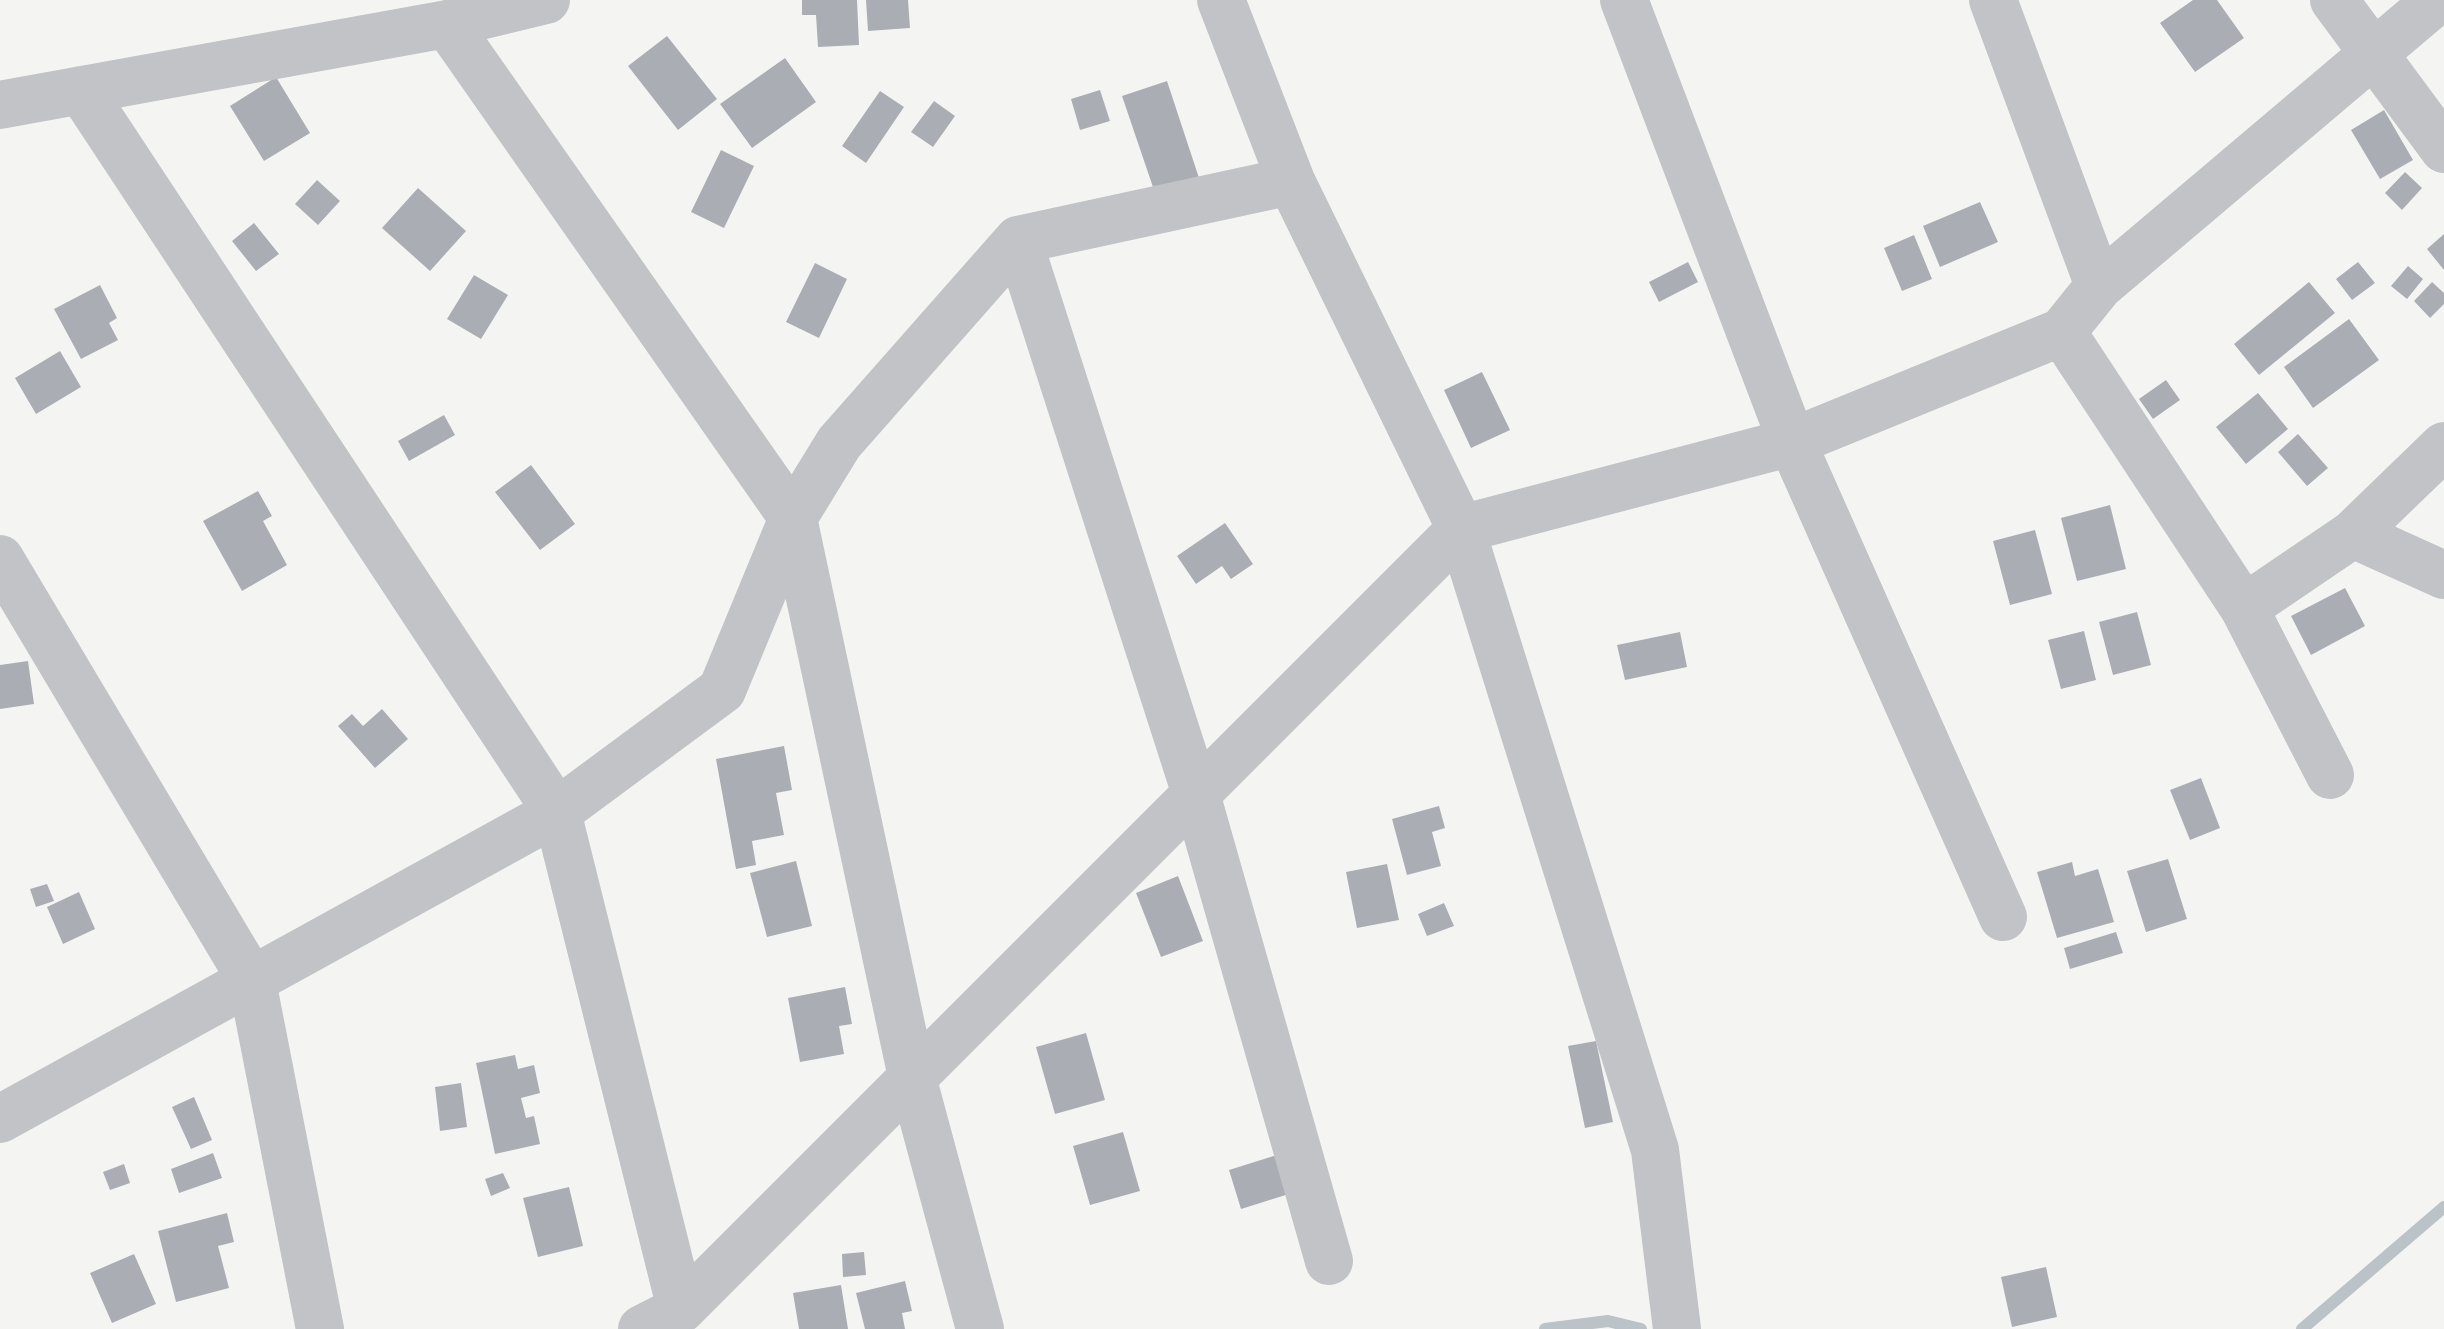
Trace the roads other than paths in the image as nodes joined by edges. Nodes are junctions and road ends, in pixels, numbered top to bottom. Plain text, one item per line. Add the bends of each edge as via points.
1 (546, 0) edge
2 (1220, 0) edge
3 (1624, 0) edge
4 (1993, 0) edge
5 (2334, 0) edge
6 (2437, 0) edge
7 (446, 24) junction
8 (2374, 53) junction
9 (82, 90) junction
10 (0, 105) edge
11 (2444, 149) edge
12 (1291, 182) junction
13 (1018, 240) junction
14 (2099, 286) junction
15 (2062, 332) junction
16 (1792, 442) junction
17 (2444, 446) edge
18 (793, 518) junction
19 (1461, 528) junction
20 (2353, 534) junction
21 (0, 559) edge
22 (2444, 576) edge
23 (2244, 608) junction
24 (2330, 776) dead end
25 (1196, 794) junction
26 (557, 812) junction
27 (2003, 917) dead end
28 (252, 981) junction
29 (912, 1077) junction
30 (0, 1119) edge
31 (1328, 1261) dead end
32 (662, 1319) edge
33 (320, 1329) edge
34 (980, 1329) edge
35 (1677, 1329) edge

1 - 7 street
2 - 12 street
3 - 16 street
4 - 14 street
5 - 8 street
6 - 8 street
7 - 9 street
7 - 18 street
8 - 11 street
8 - 14 street
9 - 10 street
9 - 26 street
12 - 13 street
12 - 19 street
13 - 18 street via 838,443
13 - 25 street
14 - 15 street
15 - 16 street
15 - 23 street
16 - 19 street
16 - 27 street
17 - 20 street
18 - 26 street via 722,690
18 - 29 street
19 - 25 street
19 - 35 street via 1654,1150
20 - 22 street
20 - 23 street
21 - 28 street
23 - 24 street
25 - 29 street
25 - 31 street
26 - 28 street
26 - 32 street
28 - 30 street
28 - 33 street
29 - 32 street
29 - 34 street

